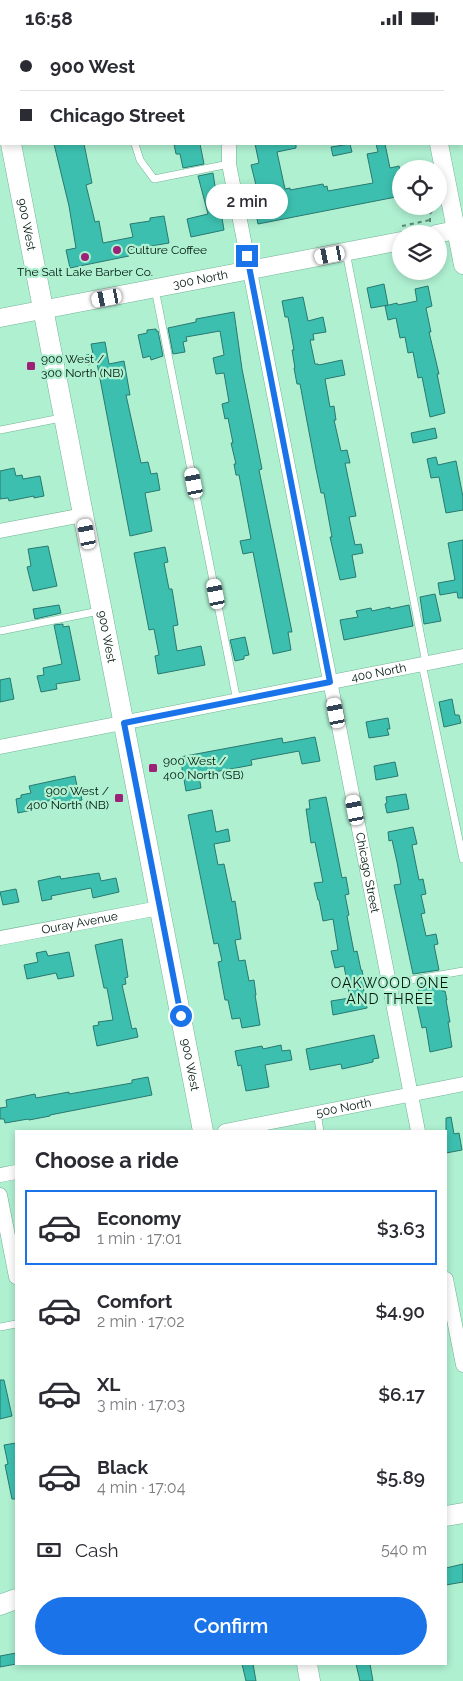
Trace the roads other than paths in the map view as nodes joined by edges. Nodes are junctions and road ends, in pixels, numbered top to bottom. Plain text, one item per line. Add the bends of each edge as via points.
1 (11, 145) edge
2 (135, 145) edge
3 (229, 145) edge
4 (440, 145) edge
5 (229, 163) junction
6 (460, 229) edge
7 (447, 232) edge
8 (392, 243) edge
9 (346, 251) junction
10 (463, 265) edge
11 (250, 270) junction
12 (155, 288) junction
13 (43, 310) junction
14 (0, 318) edge
15 (64, 417) junction
16 (0, 430) edge
17 (83, 515) junction
18 (0, 531) edge
19 (102, 611) junction
20 (0, 631) edge
21 (463, 656) edge
22 (424, 664) junction
23 (330, 682) junction
24 (237, 701) junction
25 (124, 723) junction
26 (0, 747) edge
27 (463, 859) edge
28 (159, 908) junction
29 (0, 938) edge
30 (463, 971) edge
31 (389, 984) junction
32 (463, 1084) edge
33 (410, 1095) junction
34 (317, 1113) junction
35 (203, 1130) edge
36 (230, 1130) edge
37 (320, 1130) edge
38 (418, 1130) edge
39 (15, 1172) edge
40 (0, 1175) edge
41 (0, 1195) edge
42 (15, 1272) edge
43 (447, 1284) edge
44 (15, 1324) edge
45 (0, 1327) edge
46 (463, 1365) edge
47 (463, 1513) edge
48 (447, 1516) edge
49 (307, 1665) edge
50 (310, 1681) edge

1 - 13 main road, 900 West
2 - 5 lane via 140,160 154,179
3 - 5 street, Chicago Street
4 - 6 street
5 - 11 street, Chicago Street
6 - 7 street
6 - 10 street
8 - 9 street, 300 North
9 - 11 street, 300 North
9 - 22 lane
11 - 12 street, 300 North
11 - 23 street, Chicago Street
12 - 13 street, 300 North
12 - 24 lane
13 - 14 street, 300 North
13 - 15 main road, 900 West
15 - 16 lane
15 - 17 main road, 900 West
17 - 18 street
17 - 19 main road, 900 West
19 - 20 lane
19 - 25 main road, 900 West
21 - 22 street, 400 North
22 - 23 street, 400 North
22 - 27 lane
23 - 24 street, 400 North
23 - 31 street, Chicago Street
24 - 25 street, 400 North
25 - 26 street, 400 North
25 - 28 main road, 900 West
28 - 29 street, Ouray Avenue
28 - 35 main road, 900 West
30 - 31 lane
31 - 33 street, Chicago Street
32 - 33 street, 500 North
33 - 34 street, 500 North
33 - 38 street, Chicago Street
34 - 36 street, 500 North
34 - 37 lane
39 - 40 street
41 - 42 street
43 - 46 street
44 - 45 lane
47 - 48 main road
49 - 50 main road

